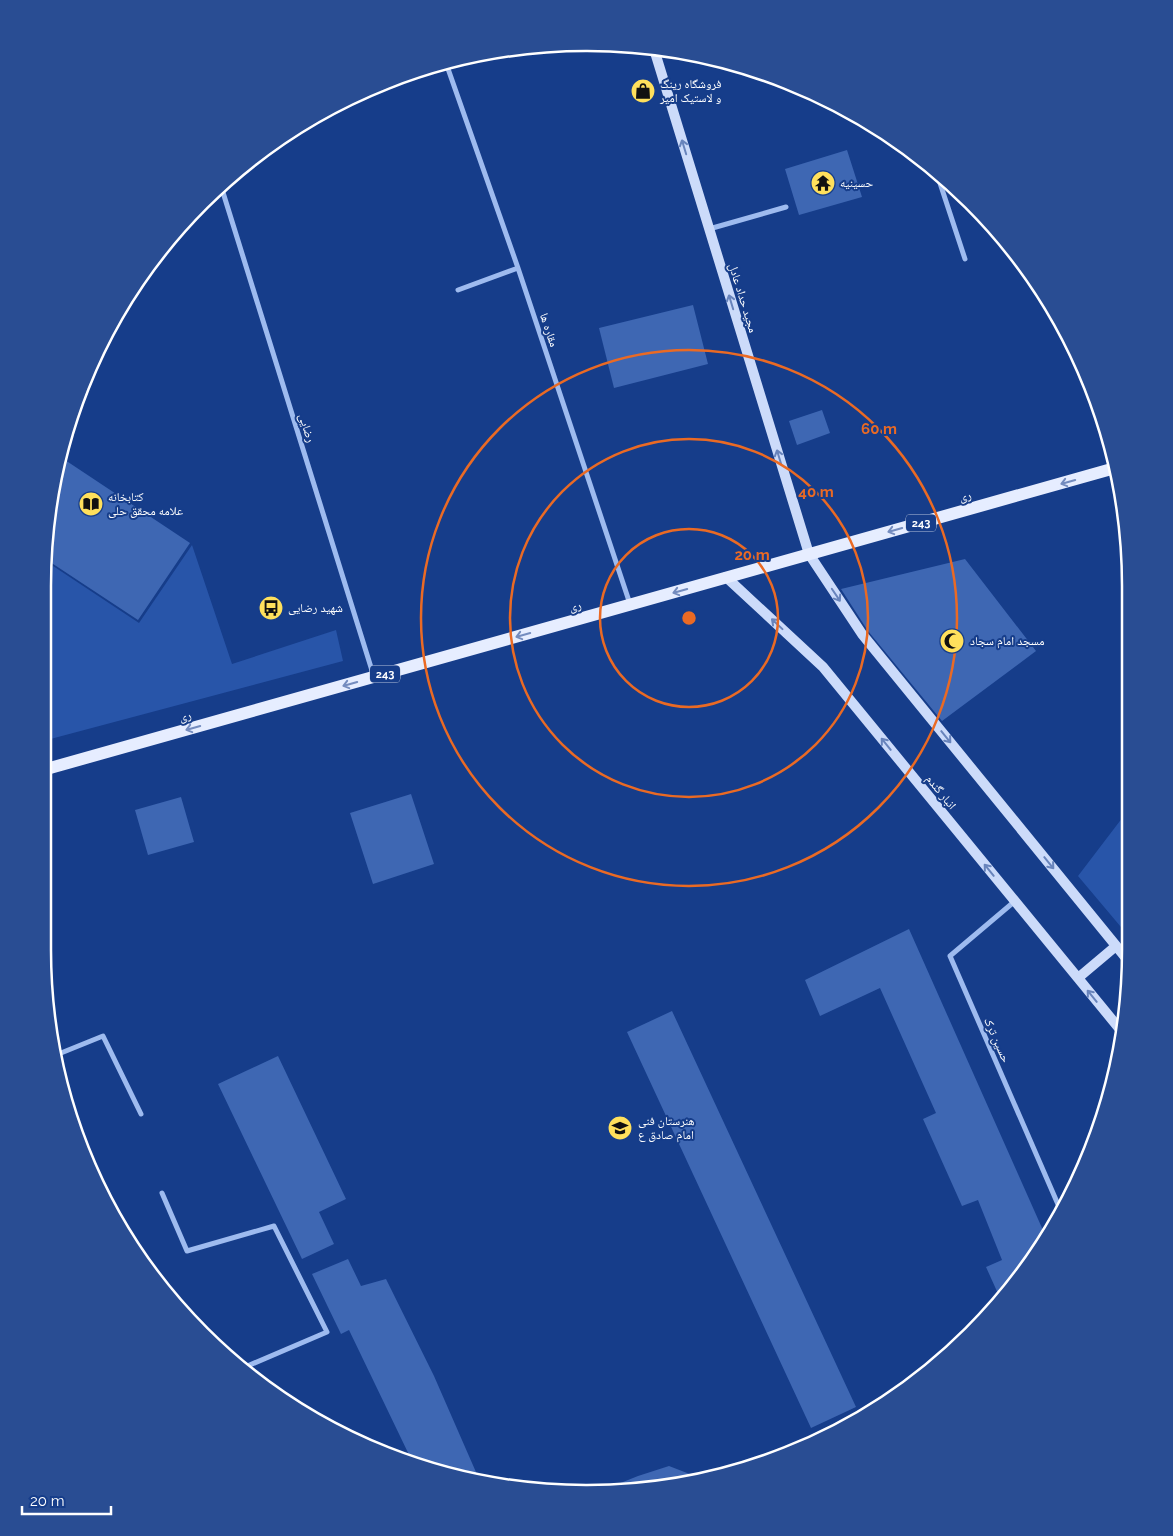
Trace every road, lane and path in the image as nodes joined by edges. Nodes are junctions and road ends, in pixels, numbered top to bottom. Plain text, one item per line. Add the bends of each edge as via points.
1 (656, 56) edge
2 (448, 69) edge
3 (941, 186) edge
4 (223, 194) edge
5 (786, 207) dead end
6 (709, 229) junction
7 (965, 259) dead end
8 (518, 268) junction
9 (458, 290) dead end
10 (1108, 470) edge
11 (809, 554) junction
12 (726, 578) junction
13 (630, 604) junction
14 (374, 677) junction
15 (51, 768) edge
16 (1014, 902) junction
17 (1116, 946) junction
18 (1122, 953) edge
19 (1078, 978) junction
20 (1116, 1025) edge
21 (62, 1053) edge
22 (141, 1114) dead end
23 (162, 1193) dead end
24 (1058, 1203) edge
25 (251, 1366) edge

6 -> 1 street, مجید حداد عادل
2 - 8 street, مقاره ها
3 - 7 street
4 - 14 street, رضایی
5 - 6 street
11 -> 6 street, مجید حداد عادل
8 - 9 street
8 - 13 street, مقاره ها
10 -> 11 main road, ری / 243
11 - 12 main road, ری / 243
11 -> 17 street via 862,634
12 -> 13 main road, ری / 243
16 -> 12 street, انبار گندم via 822,667
13 -> 14 main road, ری / 243
14 -> 15 main road, ری / 243
16 - 19 street, انبار گندم
16 - 24 street, حسین ترک via 950,956
17 - 18 street
17 - 19 street
20 -> 19 street, انبار گندم
21 - 22 street via 103,1036
23 - 25 street via 187,1251 274,1226 327,1332

